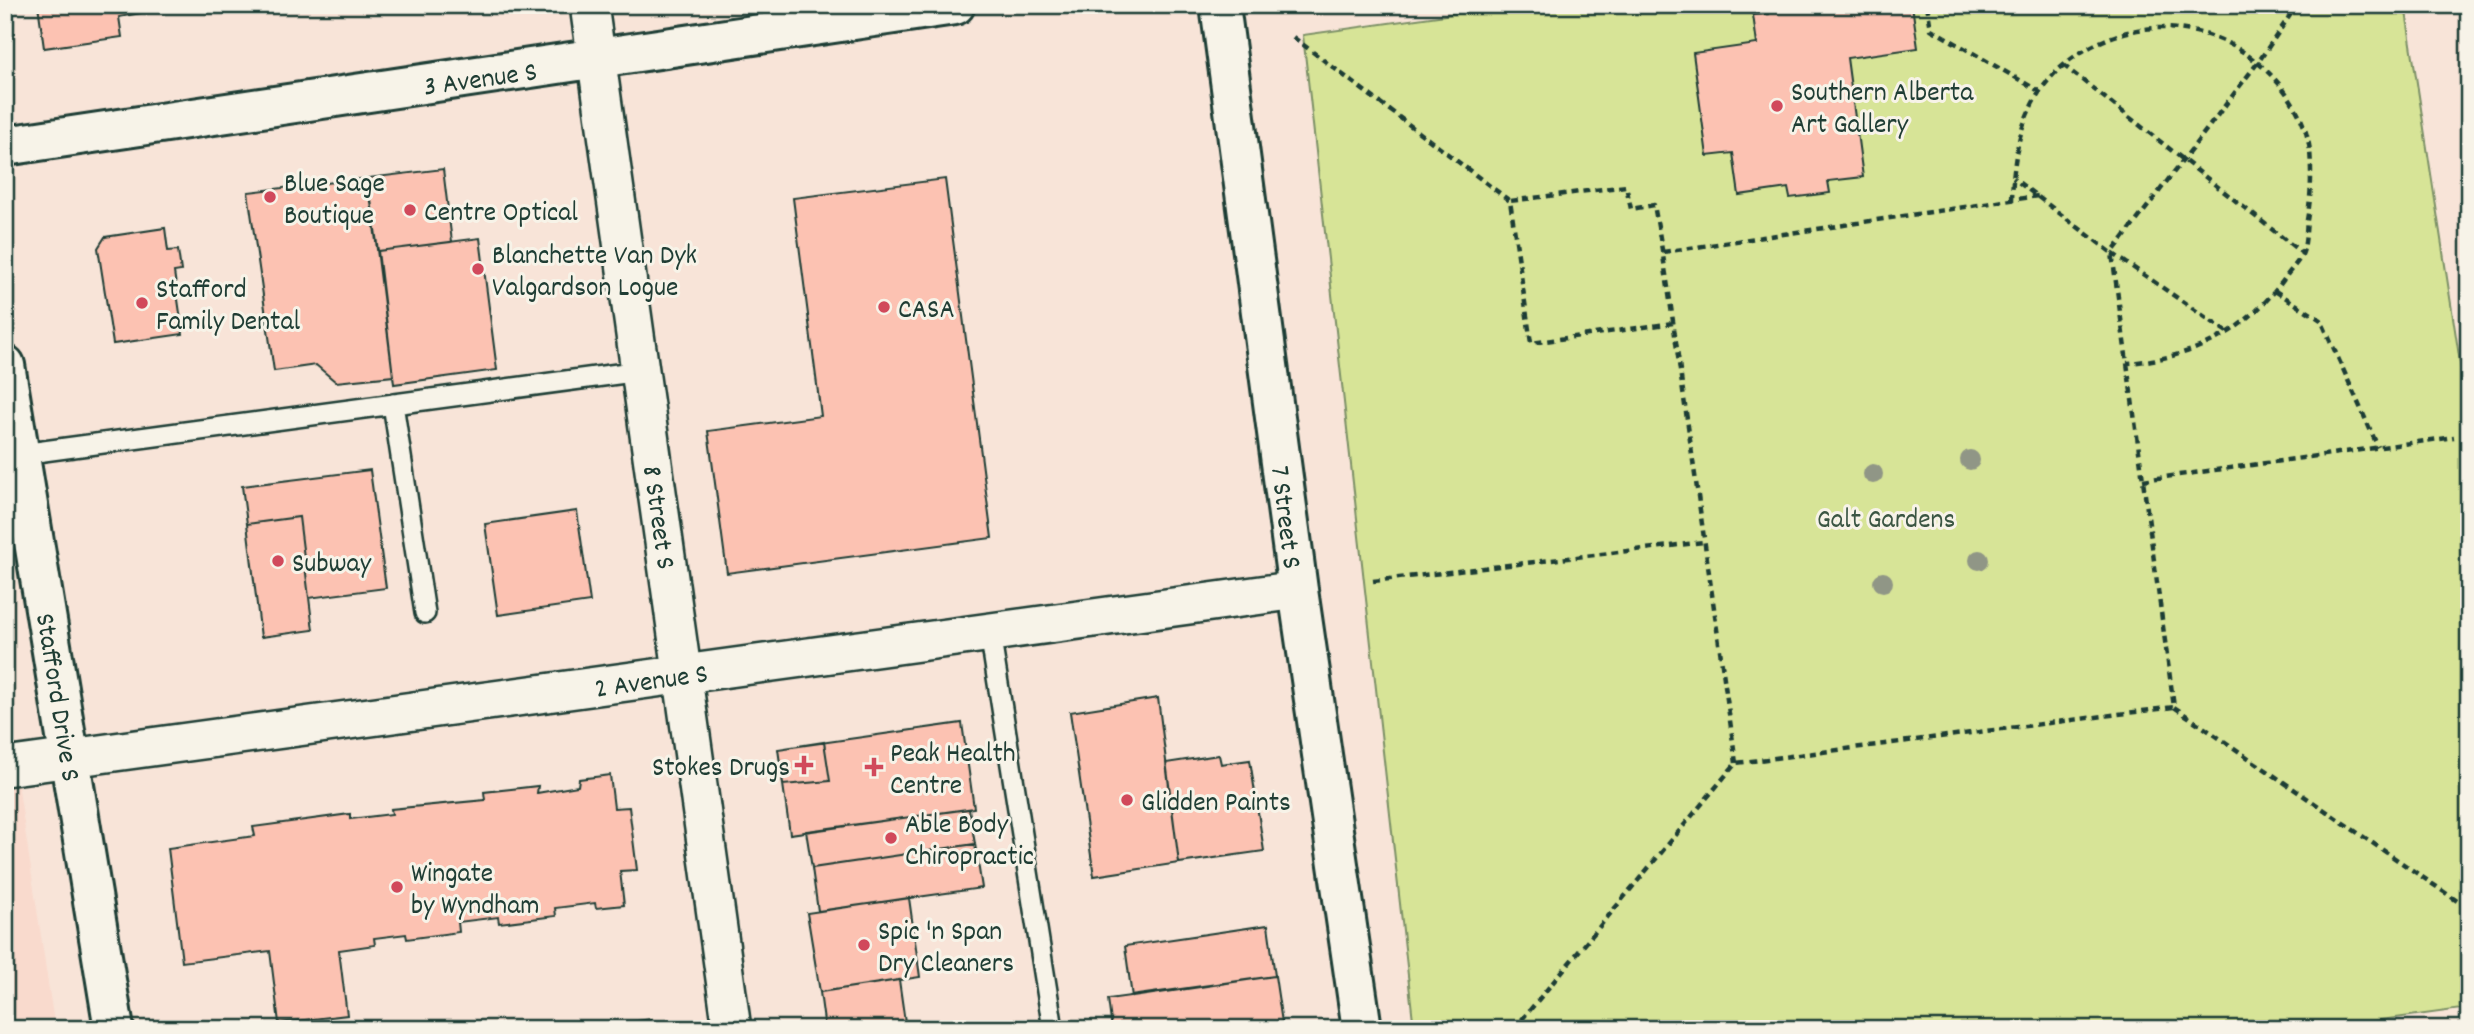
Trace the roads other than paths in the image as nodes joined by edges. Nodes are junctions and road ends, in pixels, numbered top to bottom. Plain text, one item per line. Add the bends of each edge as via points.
1 (589, 5) edge
2 (955, 5) edge
3 (1220, 5) edge
4 (597, 60) junction
5 (5, 146) edge
6 (5, 365) edge
7 (640, 371) junction
8 (393, 404) junction
9 (13, 456) edge
10 (1298, 590) junction
11 (425, 613) dead end
12 (989, 633) junction
13 (683, 675) junction
14 (71, 758) junction
15 (5, 767) edge
16 (114, 1029) edge
17 (732, 1029) edge
18 (1053, 1029) edge
19 (1362, 1029) edge

1 - 4 street, 8 Street S
2 - 4 main road, 3 Avenue S
3 - 10 main road, 7 Street S
4 - 5 main road, 3 Avenue S
4 - 7 street, 8 Street S
6 - 9 main road, Stafford Drive S
7 - 8 lane
7 - 13 street, 8 Street S
8 - 9 lane
8 - 11 lane
9 - 14 main road, Stafford Drive S
10 - 12 street, 2 Avenue S
10 - 19 main road, 7 Street S
12 - 13 street, 2 Avenue S
12 - 18 lane
13 - 14 street, 2 Avenue S
13 - 17 street, 8 Street S
14 - 15 street, 2 Avenue S
14 - 16 main road, Stafford Drive S

